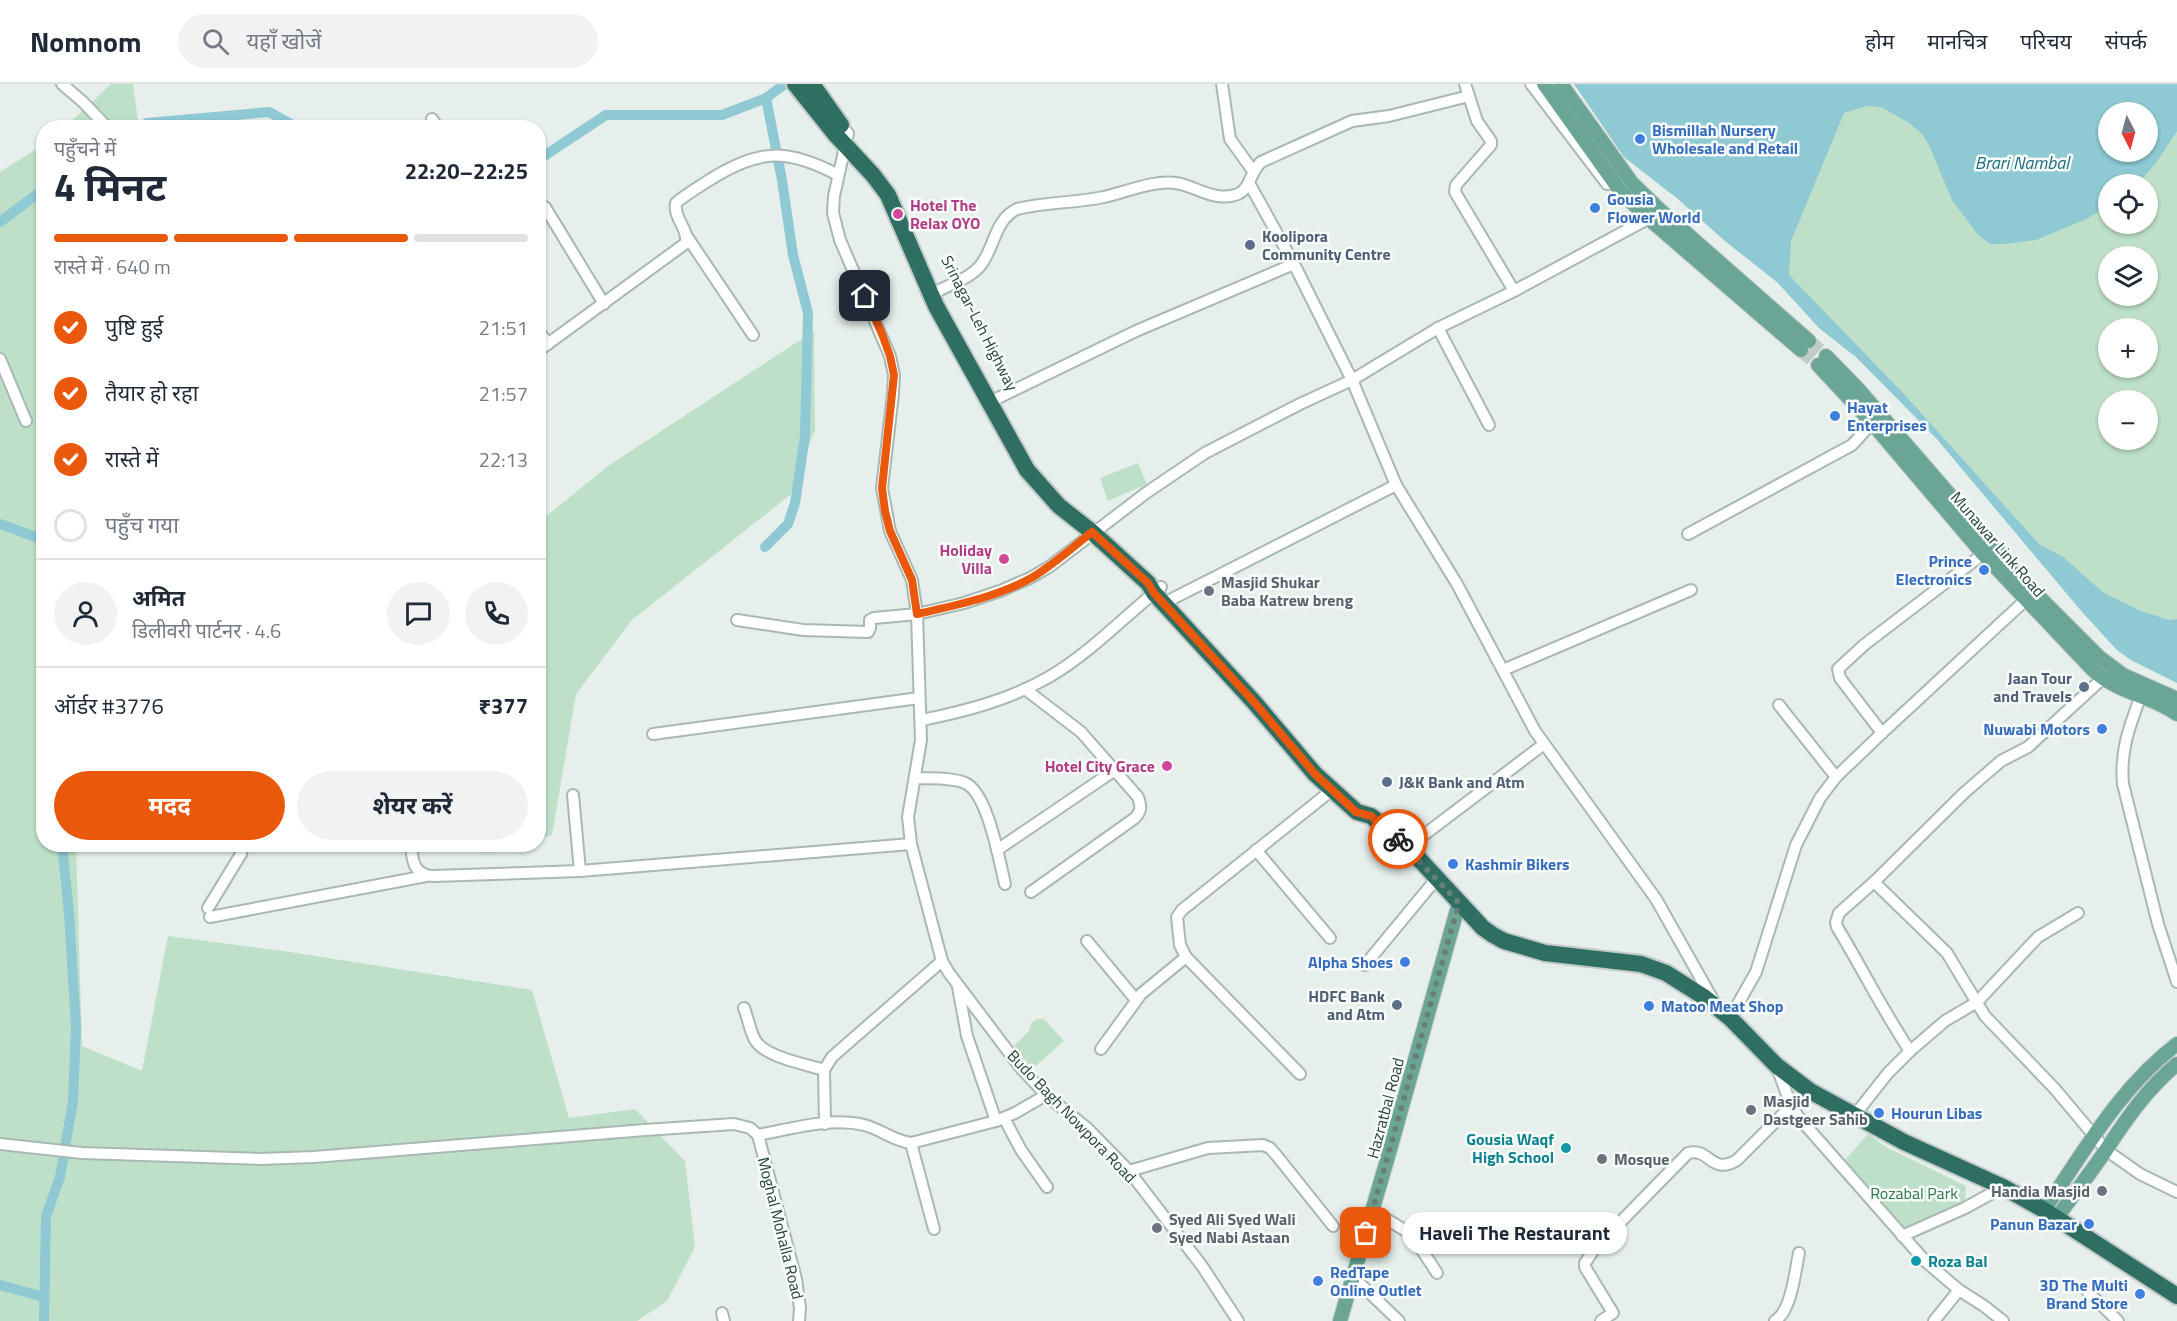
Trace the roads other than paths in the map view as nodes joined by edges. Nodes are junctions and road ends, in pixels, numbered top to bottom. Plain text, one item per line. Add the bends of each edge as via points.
1 (62, 84) edge
2 (795, 84) edge
3 (812, 84) edge
4 (1222, 84) edge
5 (1465, 84) edge
6 (1531, 84) edge
7 (1544, 84) edge
8 (1561, 84) edge
9 (1468, 96) junction
10 (100, 120) edge
11 (843, 135) junction
12 (1253, 171) junction
13 (838, 175) junction
14 (1250, 183) junction
15 (1621, 185) junction
16 (546, 209) edge
17 (1655, 215) junction
18 (686, 235) junction
19 (1294, 264) junction
20 (940, 290) junction
21 (1514, 291) junction
22 (604, 304) junction
23 (1438, 328) junction
24 (753, 335) dead end
25 (546, 341) edge
26 (548, 344) joint
27 (1805, 345) tunnel mouth
28 (0, 359) edge
29 (1822, 360) tunnel mouth
30 (1352, 380) junction
31 (998, 398) junction
32 (1877, 419) junction
33 (26, 421) dead end
34 (1489, 425) dead end
35 (1396, 486) junction
36 (1077, 520) junction
37 (1092, 532) junction
38 (1688, 534) dead end
39 (1983, 554) junction
40 (1691, 590) dead end
41 (1159, 591) junction
42 (2030, 596) junction
43 (917, 614) junction
44 (737, 620) dead end
45 (1503, 670) junction
46 (2102, 679) junction
47 (1025, 689) junction
48 (919, 698) junction
49 (2140, 698) junction
50 (2177, 699) edge
51 (1779, 705) dead end
52 (2177, 714) edge
53 (922, 720) junction
54 (1882, 733) junction
55 (653, 734) dead end
56 (1544, 744) junction
57 (1115, 770) junction
58 (1836, 777) junction
59 (915, 778) junction
60 (1332, 790) junction
61 (573, 795) dead end
62 (1371, 816) junction
63 (911, 844) junction
64 (1408, 847) junction
65 (997, 850) junction
66 (1256, 850) junction
67 (241, 852) edge
68 (412, 852) edge
69 (580, 871) junction
70 (426, 876) junction
71 (1437, 878) junction
72 (1874, 882) junction
73 (1005, 884) dead end
74 (1031, 892) dead end
75 (1459, 903) junction
76 (2078, 913) dead end
77 (1330, 938) dead end
78 (1087, 941) dead end
79 (1186, 957) junction
80 (942, 961) junction
81 (1365, 965) dead end
82 (2177, 982) edge
83 (958, 986) junction
84 (1136, 1000) junction
85 (1977, 1002) junction
86 (744, 1008) dead end
87 (1724, 1013) junction
88 (2177, 1044) edge
89 (1101, 1048) dead end
90 (1910, 1051) junction
91 (2177, 1064) edge
92 (1777, 1066) junction
93 (824, 1070) junction
94 (1300, 1074) dead end
95 (1046, 1095) junction
96 (1791, 1106) junction
97 (1854, 1116) junction
98 (1000, 1120) junction
99 (825, 1124) junction
100 (758, 1135) junction
101 (2094, 1137) junction
102 (911, 1143) junction
103 (0, 1144) edge
104 (2106, 1150) junction
105 (1129, 1171) junction
106 (1047, 1187) dead end
107 (2003, 1187) junction
108 (2177, 1192) edge
109 (1373, 1211) junction
110 (2050, 1214) junction
111 (1333, 1226) dead end
112 (934, 1229) dead end
113 (1902, 1236) junction
114 (1799, 1253) dead end
115 (1437, 1273) dead end
116 (1353, 1277) junction
117 (1959, 1290) junction
118 (2088, 1292) dead end
119 (2177, 1296) edge
120 (1617, 1317) edge
121 (1779, 1320) edge
122 (799, 1321) edge
123 (1238, 1321) edge
124 (1340, 1321) edge
125 (1399, 1321) edge
126 (1601, 1321) edge
127 (1934, 1321) edge
128 (2003, 1321) edge
129 (2118, 1321) edge

1 - 10 street
2 - 11 highway
3 - 11 highway, Srinagar-Leh Highway
4 - 12 street via 1230,139
5 - 9 street
6 - 15 street via 1609,186
7 - 15 main road
8 - 15 main road
9 - 12 street via 1352,121 1261,162
9 - 21 street via 1491,145 1456,185 1455,192
11 - 13 street, Budo Bagh Nowpora Road
11 - 20 highway, Srinagar-Leh Highway via 876,161 893,184
11 - 36 highway via 888,195 936,306 1019,456 1040,487
12 - 14 street
13 - 18 street via 818,164 789,156 749,159 675,203
13 - 43 street, Budo Bagh Nowpora Road via 833,213 840,240 892,366 882,488 890,531 912,580
14 - 19 street
14 - 20 street via 1230,196 1165,183 1105,197 1017,209 1001,222 978,268
15 - 17 main road
16 - 22 street
17 - 21 street
17 - 27 main road
18 - 22 street via 682,247
18 - 24 street
19 - 30 street
19 - 31 street via 1136,331
20 - 31 highway, Srinagar-Leh Highway
21 - 23 street
22 - 26 street
23 - 30 street
23 - 34 street
25 - 26 street
28 - 33 street
29 - 32 main road, Munawar Link Road
30 - 35 street
30 - 37 street via 1205,453
31 - 36 highway, Srinagar-Leh Highway via 1030,454
32 - 38 street via 1852,445
32 - 39 main road, Munawar Link Road
32 - 42 main road, Munawar Link Road
35 - 41 street
35 - 45 street via 1457,584
36 - 37 highway
37 - 41 highway
37 - 43 street via 1030,578 1000,591
39 - 42 main road, Munawar Link Road
39 - 54 street via 1838,669 1840,678
40 - 45 street
41 - 47 street via 1067,665
41 - 60 highway
41 - 62 highway via 1267,700 1323,767 1366,806
42 - 46 main road, Munawar Link Road
42 - 50 main road, Munawar Link Road via 2123,675
42 - 54 street
43 - 44 street via 874,618 870,620 870,631 865,632 803,630
43 - 48 street, Budo Bagh Nowpora Road
45 - 56 street
46 - 49 main road, Munawar Link Road
46 - 72 street via 2028,747 2001,761 1964,793
47 - 53 street via 972,709
47 - 57 street via 1080,732
48 - 53 street, Budo Bagh Nowpora Road
48 - 55 street
49 - 52 main road, Munawar Link Road
49 - 82 street via 2123,747 2123,784 2153,906
51 - 58 street
53 - 59 street, Budo Bagh Nowpora Road
54 - 58 street
56 - 64 street
56 - 87 street via 1656,899
57 - 65 street
57 - 74 street via 1138,797 1140,812
58 - 87 street via 1820,798 1796,845 1756,972
59 - 63 street, Budo Bagh Nowpora Road via 908,818
59 - 65 street via 953,780 972,787 983,805
60 - 62 highway via 1356,812
60 - 66 street
61 - 69 street
62 - 64 highway
63 - 69 street
63 - 80 street, Budo Bagh Nowpora Road
64 - 71 highway
65 - 73 street
66 - 77 street
66 - 79 street via 1177,917 1180,945
67 - 70 street via 209,912
68 - 70 street via 415,867
69 - 70 street
71 - 75 highway
71 - 81 street
72 - 85 street via 1947,952
72 - 90 street via 1839,913 1836,922
75 - 87 highway via 1483,928 1504,941 1545,953 1653,968 1681,982
75 - 109 main road, Hazratbal Road
76 - 85 street via 2038,937
78 - 84 street
79 - 84 street
79 - 94 street
80 - 83 street, Budo Bagh Nowpora Road
80 - 93 street via 841,1047
83 - 95 street, Budo Bagh Nowpora Road
83 - 98 street via 967,1036
84 - 89 street
85 - 90 street via 1945,1021
85 - 101 street via 1993,1026 2055,1089
86 - 93 street via 760,1046
87 - 92 highway
88 - 101 main road via 2139,1077
90 - 97 street
91 - 104 main road via 2149,1090
92 - 96 street
92 - 97 highway via 1802,1086
93 - 99 street
95 - 98 street
95 - 105 street, Budo Bagh Nowpora Road via 1088,1129
96 - 113 street
96 - 120 street via 1729,1165 1715,1164 1699,1152 1688,1153 1595,1248 1585,1267
97 - 107 highway
98 - 102 street
98 - 106 street
99 - 100 street
99 - 102 street via 862,1124 900,1142
100 - 103 street via 750,1128 734,1125 285,1159 61,1152
100 - 122 street, Moghal Mohalla Road via 795,1279
101 - 104 street
101 - 110 main road
102 - 112 street
104 - 108 street via 2140,1174
104 - 110 main road
105 - 111 street via 1208,1148 1263,1145 1277,1156
105 - 123 street, Budo Bagh Nowpora Road via 1202,1266
107 - 110 highway
107 - 113 street
109 - 115 street via 1411,1235
109 - 116 main road, Hazratbal Road
110 - 119 highway
113 - 117 street
114 - 121 street via 1791,1294
116 - 124 main road, Hazratbal Road
116 - 125 street
117 - 127 street
117 - 128 street
118 - 129 street
120 - 126 street

